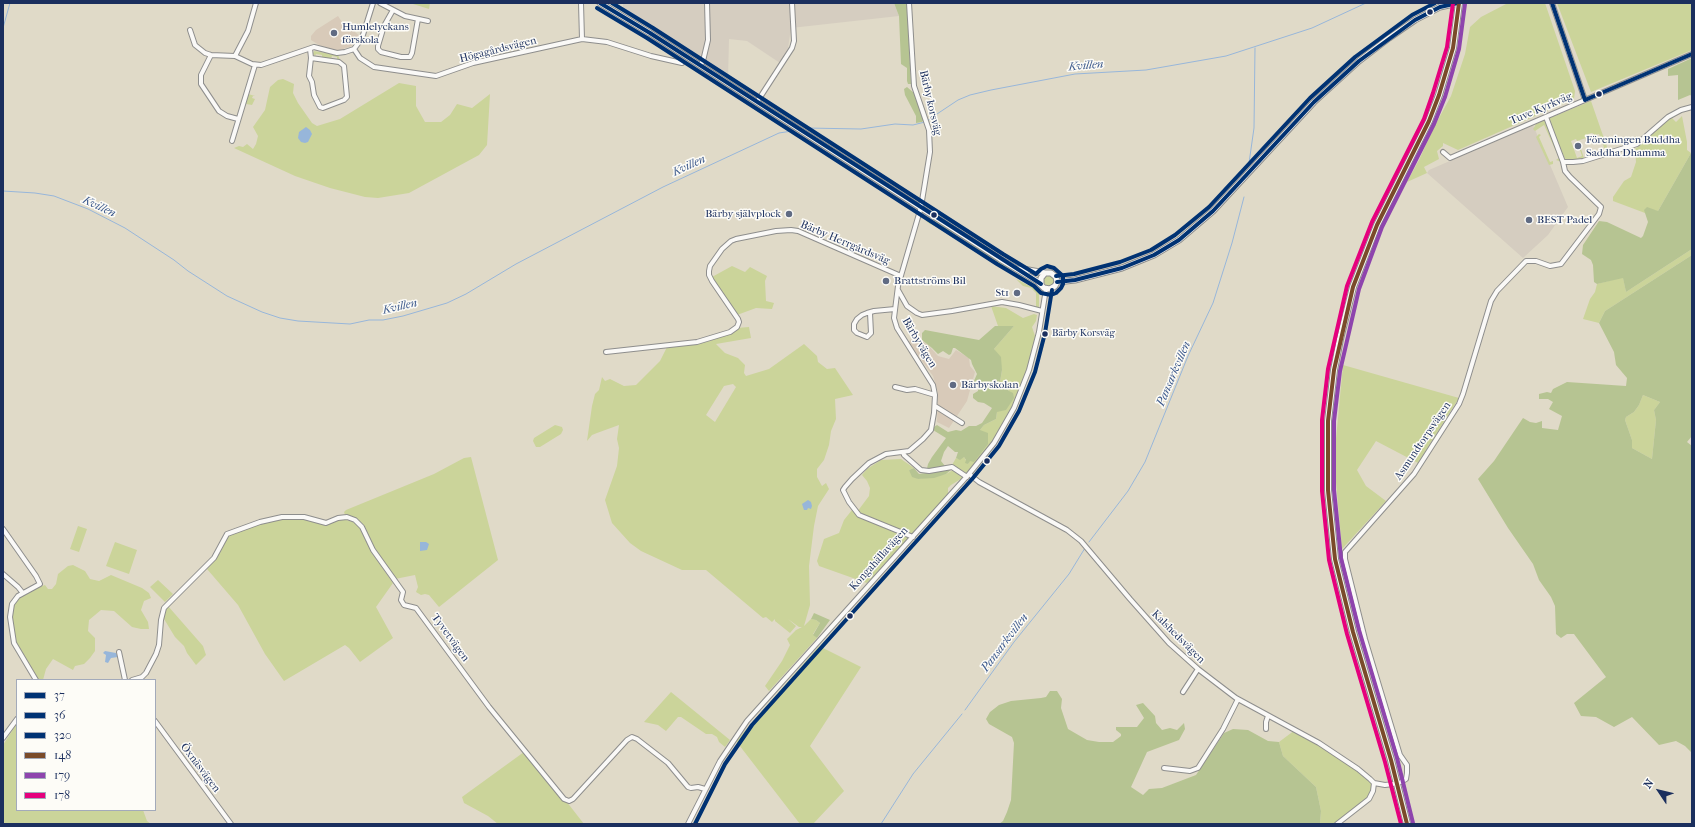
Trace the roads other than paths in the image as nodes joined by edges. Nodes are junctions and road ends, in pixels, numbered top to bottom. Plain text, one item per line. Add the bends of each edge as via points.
1 (256, 3) edge
2 (373, 3) edge
3 (380, 3) edge
4 (581, 3) edge
5 (600, 3) edge
6 (707, 3) edge
7 (792, 3) edge
8 (909, 3) edge
9 (1459, 3) edge
10 (1552, 3) edge
11 (393, 10) junction
12 (418, 19) junction
13 (428, 21) dead end
14 (190, 30) dead end
15 (582, 39) junction
16 (354, 48) junction
17 (310, 49) junction
18 (1692, 54) edge
19 (211, 55) junction
20 (235, 56) junction
21 (311, 58) junction
22 (682, 63) dead end
23 (255, 65) junction
24 (700, 65) junction
25 (1585, 100) junction
26 (757, 102) junction
27 (1692, 107) edge
28 (1546, 117) junction
29 (238, 119) junction
30 (232, 141) dead end
31 (1443, 152) dead end
32 (1563, 162) junction
33 (921, 207) junction
34 (1019, 269) junction
35 (1045, 273) junction
36 (901, 276) junction
37 (1057, 282) junction
38 (1041, 284) junction
39 (1046, 289) junction
40 (898, 290) junction
41 (894, 309) junction
42 (1042, 311) junction
43 (870, 313) junction
44 (606, 352) dead end
45 (896, 387) dead end
46 (935, 395) junction
47 (935, 406) junction
48 (962, 423) dead end
49 (903, 452) junction
50 (968, 476) junction
51 (3, 529) edge
52 (913, 537) junction
53 (3, 574) edge
54 (22, 592) junction
55 (119, 652) dead end
56 (1198, 669) junction
57 (35, 679) edge
58 (125, 679) edge
59 (135, 679) edge
60 (1183, 692) dead end
61 (1238, 699) junction
62 (1268, 716) junction
63 (16, 720) edge
64 (156, 722) edge
65 (1266, 729) dead end
66 (3, 738) edge
67 (1164, 768) dead end
68 (1401, 782) dead end
69 (1374, 783) junction
70 (1394, 784) dead end
71 (705, 789) junction
72 (231, 824) edge
73 (688, 824) edge
74 (1337, 824) edge
75 (1408, 824) edge

1 - 20 street via 248,31
2 - 16 street via 362,38
3 - 11 street
4 - 15 street
5 - 24 main road via 625,16
6 - 24 street via 708,40
7 - 26 street via 792,48
8 - 33 street, Bärby korsväg via 914,86 929,130 930,156
9 - 37 main road via 1440,7 1415,20 1353,66 1309,107 1214,211 1179,240 1154,255 1122,268
9 - 75 highway via 1453,48 1439,94 1422,136 1377,225 1353,287 1337,354 1328,421 1328,490 1335,559 1350,624
10 - 25 street
11 - 12 street
11 - 12 street via 384,26 378,46 380,52 410,57
12 - 13 street
14 - 19 street via 195,45
15 - 16 street, Högagårdsvägen via 473,63 436,76 374,67 360,58
15 - 22 street, Högagårdsvägen via 607,42
16 - 17 street via 337,53 319,48
17 - 21 street
17 - 23 street
18 - 25 street, Tuve Kyrkväg
19 - 20 street
19 - 29 street via 201,75 201,84 219,111
20 - 23 street
21 - 21 street via 308,76 320,107 344,100 347,97 344,66 339,62
23 - 29 street
24 - 26 main road
25 - 28 street, Tuve Kyrkväg
26 - 33 main road
27 - 32 street via 1668,117 1631,147 1583,161
28 - 31 street, Tuve Kyrkväg via 1450,158
28 - 32 street
29 - 30 street
32 - 68 street, Asmundtorpsvägen via 1570,177 1601,207 1599,214 1561,264 1550,266 1536,261 1526,261 1497,291 1491,301 1459,404 1414,474 1345,552 1366,639 1400,755 1406,765 1406,779
33 - 34 main road
33 - 36 street, Bärbyvägen
34 - 35 main road
34 - 38 main road
35 - 37 main road via 1054,274
35 - 38 main road via 1041,278
36 - 40 street, Bärbyvägen
36 - 44 street, Bärby Herrgårdsväg via 798,231 776,231 736,238 722,250 709,271 712,281 738,319 737,327 730,332 697,342
37 - 39 main road via 1054,287
38 - 39 main road
39 - 42 street, Kongahällavägen
40 - 41 street, Bärbyvägen
40 - 42 street via 907,306 922,315 1002,302
41 - 43 street
41 - 46 street, Bärbyvägen via 897,328 928,375
42 - 50 street, Kongahällavägen via 1034,357 1016,404 994,443
43 - 43 street via 871,332 867,337 855,332 857,319
45 - 46 street
46 - 47 street, Bärbyvägen
47 - 48 street
47 - 49 street, Bärbyvägen via 930,432 909,451
49 - 50 street via 921,470 952,467
49 - 52 street via 881,456 859,472 844,490 859,515
50 - 52 street, Kongahällavägen
50 - 56 street, Kalshedsvägen via 1081,540 1149,621
51 - 54 street via 39,580 40,584
52 - 71 street, Kongahällavägen via 747,721 727,749
53 - 54 street
54 - 57 street via 11,607 10,626 14,642
55 - 58 street
56 - 60 street
56 - 61 street, Kalshedsvägen
59 - 71 street, Tyvetvägen via 142,677 151,666 159,645 161,620 166,606 210,563 227,534 282,517 304,517 326,523 341,517 350,518 362,527 373,550 402,591 401,600 404,605 416,608 489,707 564,799 573,799 632,737 637,738 668,763 688,787 698,786
61 - 62 street, Kalshedsvägen
61 - 67 street via 1223,729 1198,768 1190,771
62 - 65 street
62 - 69 street, Kalshedsvägen via 1310,737
63 - 66 street
64 - 72 street, Öxnäsvägen
69 - 70 street via 1385,786
69 - 74 street via 1369,799
71 - 73 street, Kongahällavägen

